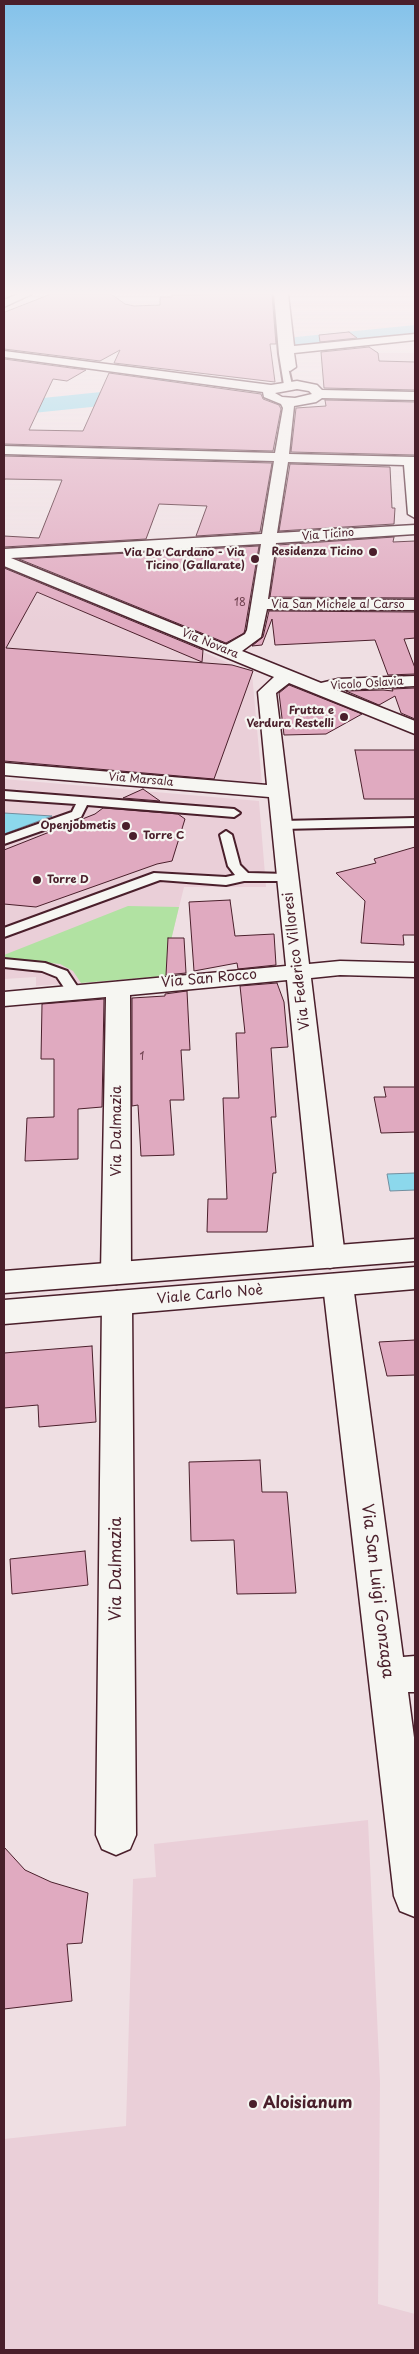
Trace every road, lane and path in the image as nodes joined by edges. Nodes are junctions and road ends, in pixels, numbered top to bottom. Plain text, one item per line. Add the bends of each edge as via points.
1 (287, 404) edge
2 (4, 450) edge
3 (282, 457) junction
4 (413, 461) edge
5 (415, 514) edge
6 (415, 530) edge
7 (269, 539) junction
8 (7, 560) edge
9 (260, 604) junction
10 (415, 605) edge
11 (226, 651) junction
12 (289, 676) junction
13 (415, 681) edge
14 (320, 689) junction
15 (415, 728) edge
16 (4, 769) edge
17 (278, 792) junction
18 (4, 795) edge
19 (83, 801) junction
20 (234, 814) dead end
21 (415, 822) edge
22 (282, 825) junction
23 (226, 835) dead end
24 (4, 840) edge
25 (244, 877) junction
26 (288, 878) junction
27 (4, 933) edge
28 (4, 963) edge
29 (415, 970) edge
30 (299, 971) junction
31 (118, 988) junction
32 (74, 992) junction
33 (4, 999) edge
34 (415, 1250) edge
35 (334, 1271) junction
36 (415, 1278) edge
37 (4, 1282) edge
38 (116, 1288) junction
39 (4, 1312) edge
40 (402, 1675) edge
41 (116, 1835) dead end
42 (415, 1896) edge

1 - 3 street
2 - 3 street
3 - 4 street
3 - 7 street
4 - 5 street
6 - 7 street, Via Ticino
7 - 8 street, Via Ticino via 31,551
7 - 9 street
8 - 11 street, Via Novara
9 - 10 street, Via San Michele al Carso
9 - 11 street via 252,637
11 - 12 street, Via Novara
12 - 14 street, Via Novara
12 - 17 street, Via Federico Villoresi via 268,692
13 - 14 street, Vicolo Oslavia via 338,684
14 - 15 street, Via Novara
16 - 17 street, Via Marsala
17 - 22 street, Via Federico Villoresi
18 - 19 lane
19 - 20 lane
19 - 24 lane via 77,814
21 - 22 lane
22 - 26 street, Via Federico Villoresi
23 - 25 lane via 234,866
25 - 26 lane
25 - 27 lane via 226,881 159,876
26 - 30 street, Via Federico Villoresi
28 - 32 lane via 45,968 62,974
29 - 30 street, Via San Rocco via 340,968
30 - 31 street, Via San Rocco
30 - 35 street, Via Federico Villoresi
31 - 32 street, Via San Rocco
31 - 38 street, Via Dalmazia
32 - 33 street, Via San Rocco
34 - 35 street, Viale Carlo Noè
35 - 36 street, Viale Carlo Noè
35 - 38 street, Viale Carlo Noè
35 - 40 street, Via San Luigi Gonzaga
37 - 38 street, Viale Carlo Noè
38 - 39 street, Viale Carlo Noè
38 - 41 street, Via Dalmazia
40 - 42 street, Via San Luigi Gonzaga

